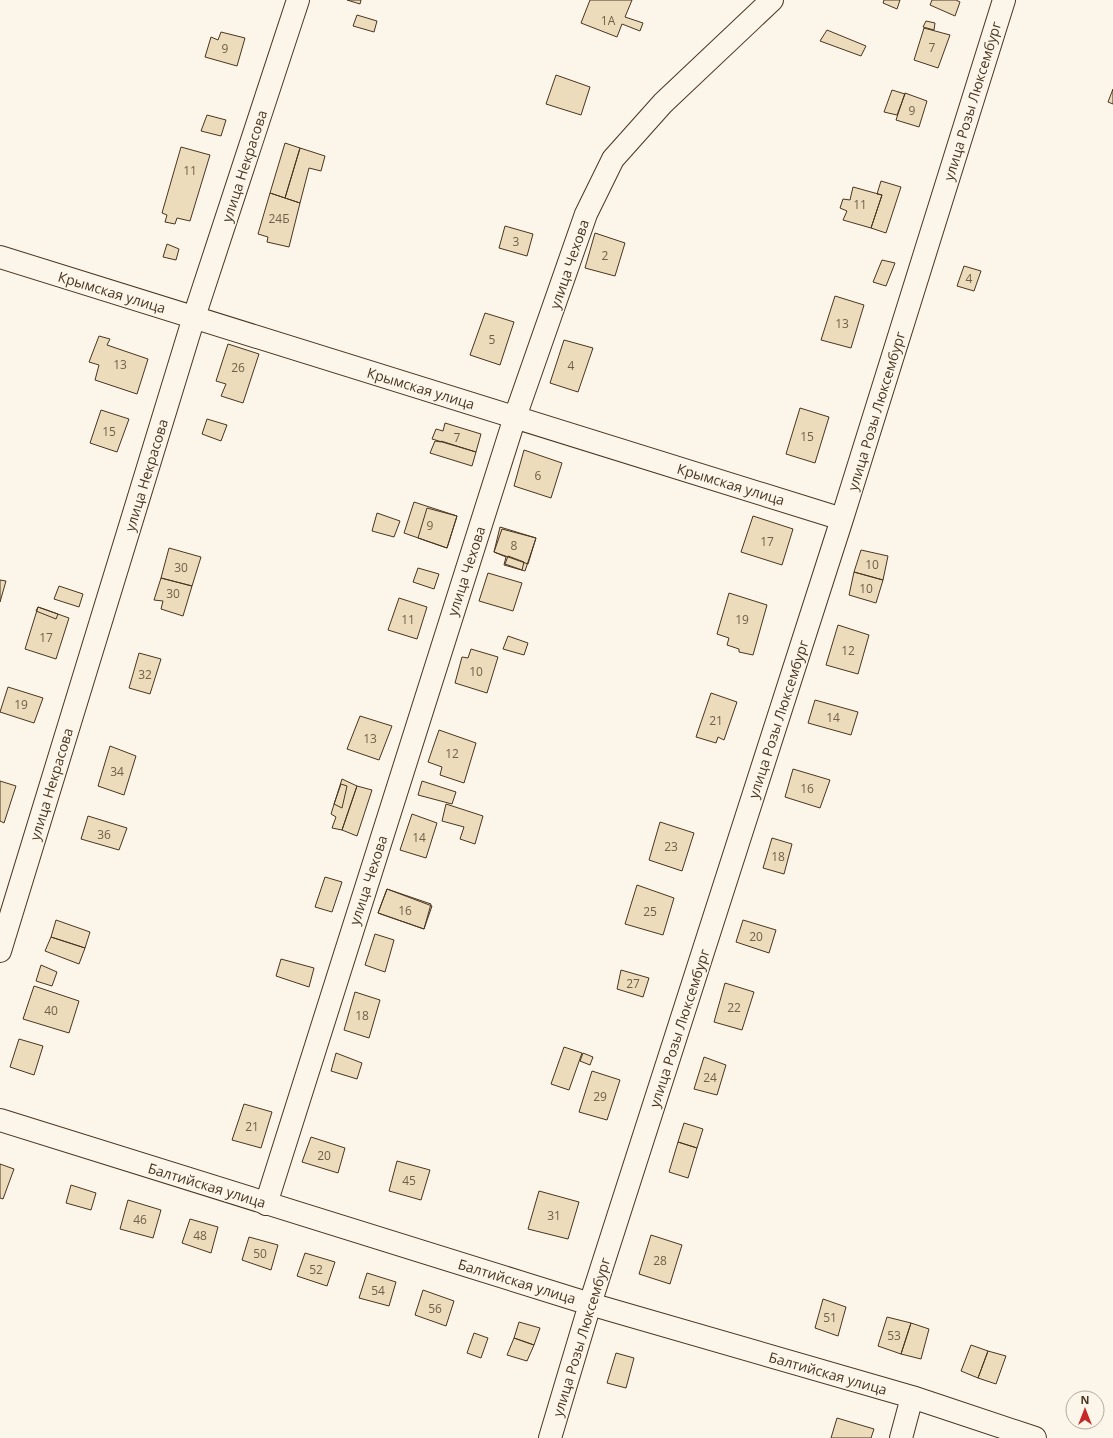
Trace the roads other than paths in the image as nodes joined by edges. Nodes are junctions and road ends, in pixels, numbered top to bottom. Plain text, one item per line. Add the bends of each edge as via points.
1 (298, 0) edge
2 (772, 0) edge
3 (1004, 0) edge
4 (0, 257) edge
5 (194, 318) junction
6 (515, 417) junction
7 (842, 519) junction
8 (0, 951) edge
9 (0, 1120) edge
10 (266, 1204) junction
11 (590, 1304) junction
12 (912, 1397) junction
13 (550, 1438) edge
14 (901, 1438) edge
15 (1035, 1438) edge

1 - 5 street, улица Некрасова
2 - 6 street, улица Чехова via 663,103 612,159 586,214
3 - 7 street, улица Розы Люксембург
4 - 5 street, Крымская улица
5 - 6 street, Крымская улица
5 - 8 street, улица Некрасова
6 - 7 street, Крымская улица
6 - 10 street, улица Чехова
7 - 11 street, улица Розы Люксембург
9 - 10 street, Балтийская улица
10 - 11 street, Балтийская улица
11 - 12 street, Балтийская улица
11 - 13 street, улица Розы Люксембург
12 - 14 street
12 - 15 street, Балтийская улица

